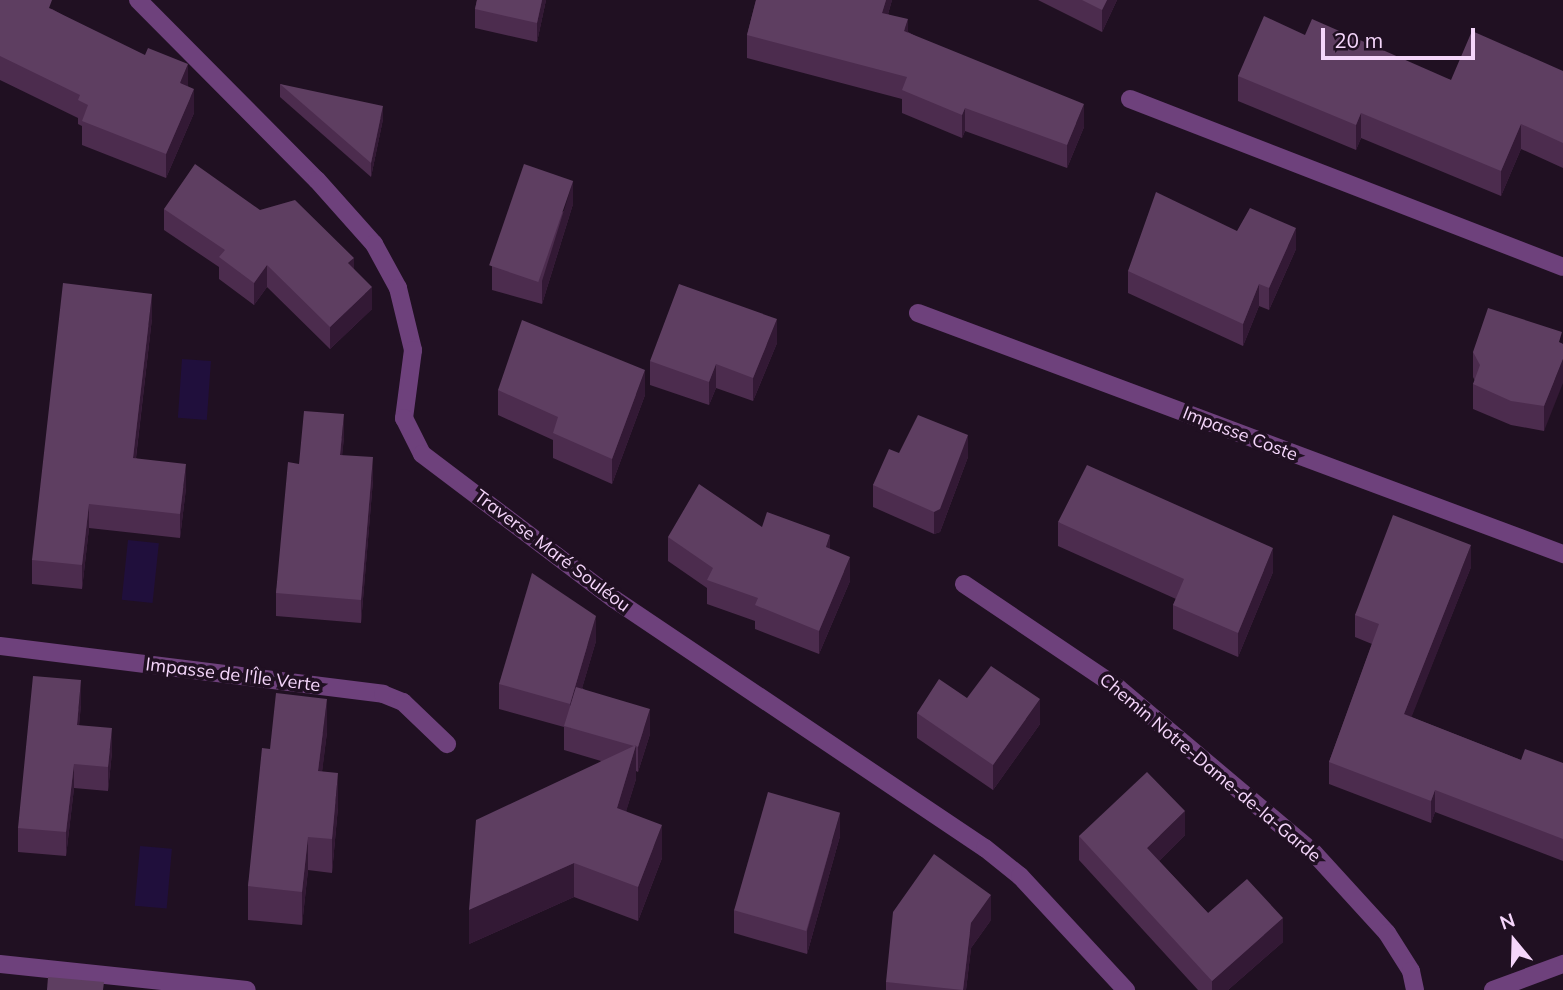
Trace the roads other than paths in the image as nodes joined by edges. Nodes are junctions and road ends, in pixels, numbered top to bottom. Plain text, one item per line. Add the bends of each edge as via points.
1 (138, 0) edge
2 (1130, 99) dead end
3 (1563, 267) edge
4 (918, 313) dead end
5 (1563, 554) edge
6 (964, 584) dead end
7 (0, 646) edge
8 (447, 744) dead end
9 (0, 964) edge
10 (1563, 964) edge
11 (247, 990) edge
12 (1126, 990) edge
13 (1415, 990) edge
14 (1493, 990) edge

1 - 12 street, Traverse Maré Souléou via 317,180 374,244 398,288 413,350 404,418 422,454 614,599 985,848 1020,876
2 - 3 street
4 - 5 street, Impasse Coste
6 - 13 street, Chemin Notre-Dame-de-la-Garde via 1118,688 1314,853 1387,933 1411,971
7 - 8 street, Impasse de l'Île Verte via 383,694 403,702
9 - 11 street
10 - 14 street

